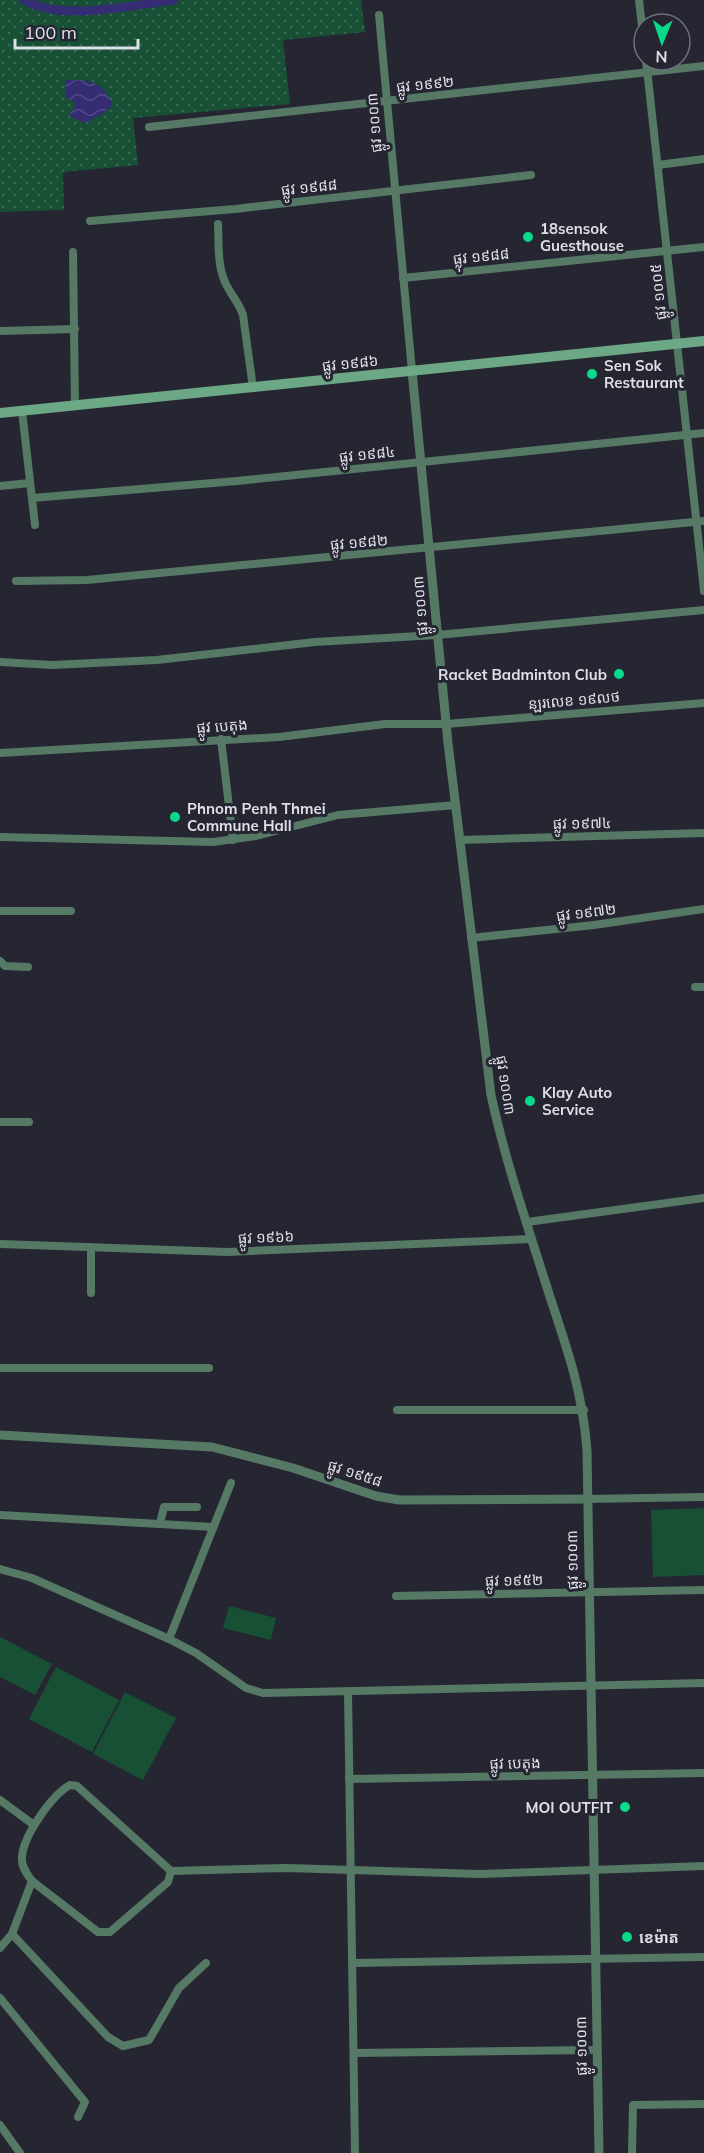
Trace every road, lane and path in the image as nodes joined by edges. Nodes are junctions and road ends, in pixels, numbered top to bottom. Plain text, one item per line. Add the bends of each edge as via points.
1 (379, 15) dead end
2 (704, 66) edge
3 (647, 73) junction
4 (387, 102) junction
5 (149, 128) dead end
6 (704, 159) edge
7 (658, 165) junction
8 (531, 176) dead end
9 (395, 192) junction
10 (90, 221) dead end
11 (218, 224) dead end
12 (704, 247) edge
13 (667, 251) junction
14 (73, 252) dead end
15 (403, 278) junction
16 (75, 329) junction
17 (0, 331) edge
18 (704, 342) edge
19 (678, 344) junction
20 (412, 371) junction
21 (253, 388) junction
22 (75, 406) junction
23 (22, 411) junction
24 (0, 413) edge
25 (704, 433) edge
26 (688, 435) junction
27 (421, 462) junction
28 (30, 483) junction
29 (0, 486) edge
30 (32, 498) junction
31 (701, 521) edge
32 (35, 525) dead end
33 (429, 549) junction
34 (16, 581) dead end
35 (704, 591) edge
36 (704, 610) edge
37 (437, 635) junction
38 (0, 662) edge
39 (704, 703) edge
40 (446, 724) junction
41 (220, 740) junction
42 (0, 753) edge
43 (456, 806) junction
44 (704, 834) edge
45 (0, 837) edge
46 (234, 840) junction
47 (460, 840) junction
48 (704, 909) edge
49 (0, 910) edge
50 (71, 911) dead end
51 (471, 938) junction
52 (0, 961) edge
53 (28, 967) dead end
54 (0, 1122) edge
55 (29, 1122) dead end
56 (704, 1198) edge
57 (526, 1222) junction
58 (532, 1239) junction
59 (0, 1244) edge
60 (92, 1247) junction
61 (91, 1293) dead end
62 (0, 1368) edge
63 (209, 1368) dead end
64 (397, 1410) dead end
65 (584, 1410) junction
66 (0, 1435) edge
67 (231, 1483) dead end
68 (704, 1497) edge
69 (586, 1499) junction
70 (197, 1507) dead end
71 (0, 1515) edge
72 (160, 1523) junction
73 (213, 1527) junction
74 (0, 1569) edge
75 (704, 1590) edge
76 (588, 1592) junction
77 (396, 1596) dead end
78 (169, 1639) junction
79 (704, 1683) edge
80 (590, 1686) junction
81 (348, 1692) junction
82 (704, 1773) edge
83 (591, 1776) junction
84 (349, 1779) junction
85 (0, 1800) edge
86 (34, 1826) junction
87 (704, 1866) edge
88 (593, 1868) junction
89 (171, 1871) junction
90 (352, 1871) junction
91 (32, 1881) junction
92 (12, 1934) junction
93 (0, 1948) edge
94 (704, 1957) edge
95 (594, 1958) junction
96 (206, 1963) dead end
97 (354, 1963) junction
98 (0, 1998) edge
99 (596, 2050) junction
100 (355, 2053) junction
101 (704, 2104) edge
102 (78, 2117) dead end
103 (0, 2126) edge
104 (20, 2153) edge
105 (355, 2153) edge
106 (599, 2153) edge
107 (632, 2153) edge

1 - 4 street, ផ្លូវ ១០០៣
2 - 3 street, ផ្លូវ ១៩៩២
3 - 4 street, ផ្លូវ ១៩៩២
3 - 7 street, ផ្លូវ ១០០៥
4 - 5 street, ផ្លូវ ១៩៩២
4 - 9 street, ផ្លូវ ១០០៣
6 - 7 street
7 - 13 street, ផ្លូវ ១០០៥
8 - 9 street, ផ្លូវ ១៩៨៨
9 - 10 street, ផ្លូវ ១៩៨៨
9 - 15 street, ផ្លូវ ១០០៣
11 - 21 street via 220,267 243,315
12 - 13 street, ផ្លុវ ១៩៨៨
13 - 15 street, ផ្លុវ ១៩៨៨
13 - 19 street, ផ្លូវ ១០០៥
14 - 16 street
15 - 20 street, ផ្លូវ ១០០៣
16 - 17 street
16 - 22 street
18 - 19 main road, ផ្លូវ ១៩៨៦
19 - 20 main road, ផ្លូវ ១៩៨៦
19 - 26 street, ផ្លូវ ១០០៥
20 - 21 main road, ផ្លូវ ១៩៨៦
20 - 27 street, ផ្លូវ ១០០៣
21 - 22 main road, ផ្លូវ ១៩៨៦
22 - 23 main road, ផ្លូវ ១៩៨៦
23 - 24 main road, ផ្លូវ ១៩៨៦
23 - 28 street
25 - 26 street, ផ្លូវ ១៩៨៤
26 - 27 street, ផ្លូវ ១៩៨៤
26 - 31 street, ផ្លូវ ១០០៥
27 - 30 street, ផ្លូវ ១៩៨៤
27 - 33 street, ផ្លូវ ១០០៣
28 - 29 street
28 - 30 street
30 - 32 street
31 - 33 street, ផ្លូវ ១៩៨២
31 - 35 street, ផ្លូវ ១០០៥
33 - 34 street, ផ្លូវ ១៩៨២ via 87,580
33 - 37 street, ផ្លូវ ១០០៣
36 - 37 street
37 - 38 street via 315,642 157,660
37 - 40 street, ផ្លូវ ១០០៣
39 - 40 street, ន្ឡរលេខ ១៩លថ
40 - 41 street, ផ្លូវ បេតុង via 385,724
40 - 43 street, ផ្លូវ ១០០៣
41 - 42 street, ផ្លូវ បេតុង
41 - 46 street
43 - 46 street via 338,815
43 - 47 street, ផ្លូវ ១០០៣
44 - 47 street, ផ្លូវ ១៩៧៤
45 - 46 street
47 - 51 street, ផ្លូវ ១០០៣
48 - 51 street, ផ្លូវ ១៩៧២
49 - 50 street
51 - 57 street, ផ្លូវ ១០០៣ via 491,1095 503,1150
52 - 53 street via 5,966
54 - 55 street
56 - 57 street
57 - 58 street, ផ្លូវ ១០០៣
58 - 60 street, ផ្លូវ ១៩៦៦ via 227,1252
58 - 65 street, ផ្លូវ ១០០៣
59 - 60 street, ផ្លូវ ១៩៦៦
60 - 61 street
62 - 63 street
64 - 65 street
65 - 69 street, ផ្លូវ ១០០៣
66 - 69 street, ផ្លូវ ១៩៥៨ via 212,1447 399,1500
67 - 73 street
68 - 69 street, ផ្លូវ ១៩៥៨
69 - 76 street, ផ្លូវ ១០០៣
70 - 72 street via 164,1507
71 - 72 street
72 - 73 street
73 - 78 street
74 - 78 street via 32,1578
75 - 76 street, ផ្លូវ ១៩៥២
76 - 77 street, ផ្លូវ ១៩៥២
76 - 80 street, ផ្លូវ ១០០៣
78 - 81 street via 246,1688 263,1693
79 - 80 street
80 - 81 street
80 - 83 street, ផ្លូវ ១០០៣
81 - 84 street
82 - 83 street, ផ្លូវ បេតុង
83 - 84 street, ផ្លូវ បេតុង
83 - 88 street, ផ្លូវ ១០០៣
84 - 90 street
85 - 86 street
86 - 89 street via 63,1789 77,1786
86 - 91 street via 22,1859
87 - 88 street
88 - 90 street via 480,1874
88 - 95 street, ផ្លូវ ១០០៣
89 - 90 street
89 - 91 street via 168,1882 104,1934
90 - 97 street
91 - 92 street
92 - 93 street
92 - 96 street via 108,2037 123,2046 149,2040 179,1988
94 - 95 street
95 - 97 street
95 - 99 street, ផ្លូវ ១០០៣
97 - 100 street
98 - 102 street via 85,2102
99 - 100 street
99 - 106 street, ផ្លូវ ១០០៣
100 - 105 street
101 - 107 street via 633,2105
103 - 104 street

